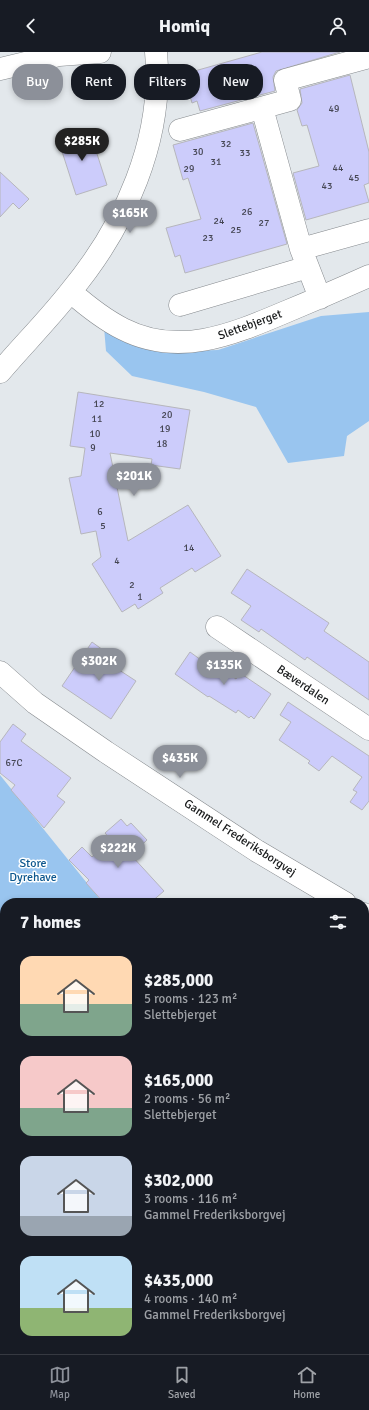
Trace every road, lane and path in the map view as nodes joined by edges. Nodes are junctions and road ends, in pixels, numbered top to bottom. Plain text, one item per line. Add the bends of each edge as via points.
1 (100, 52) edge
2 (156, 52) edge
3 (369, 57) edge
4 (0, 69) edge
5 (262, 108) junction
6 (180, 130) dead end
7 (369, 230) edge
8 (305, 258) junction
9 (369, 276) edge
10 (71, 292) junction
11 (320, 298) junction
12 (180, 305) dead end
13 (0, 372) edge
14 (217, 627) dead end
15 (0, 672) edge
16 (369, 729) edge
17 (337, 898) edge

1 - 4 street via 59,55
2 - 10 street via 156,94 151,131 142,166 129,200 109,238
3 - 5 street via 285,80 290,100
5 - 6 street
5 - 8 street
7 - 8 street
8 - 11 street
8 - 12 street
9 - 11 street, Slettebjerget
10 - 11 street, Slettebjerget via 99,315 124,329 151,338 179,342 208,340 235,333
10 - 13 street
14 - 16 street, Bæverdalen
15 - 17 street, Gammel Frederiksborgvej via 35,703 106,752 257,851

